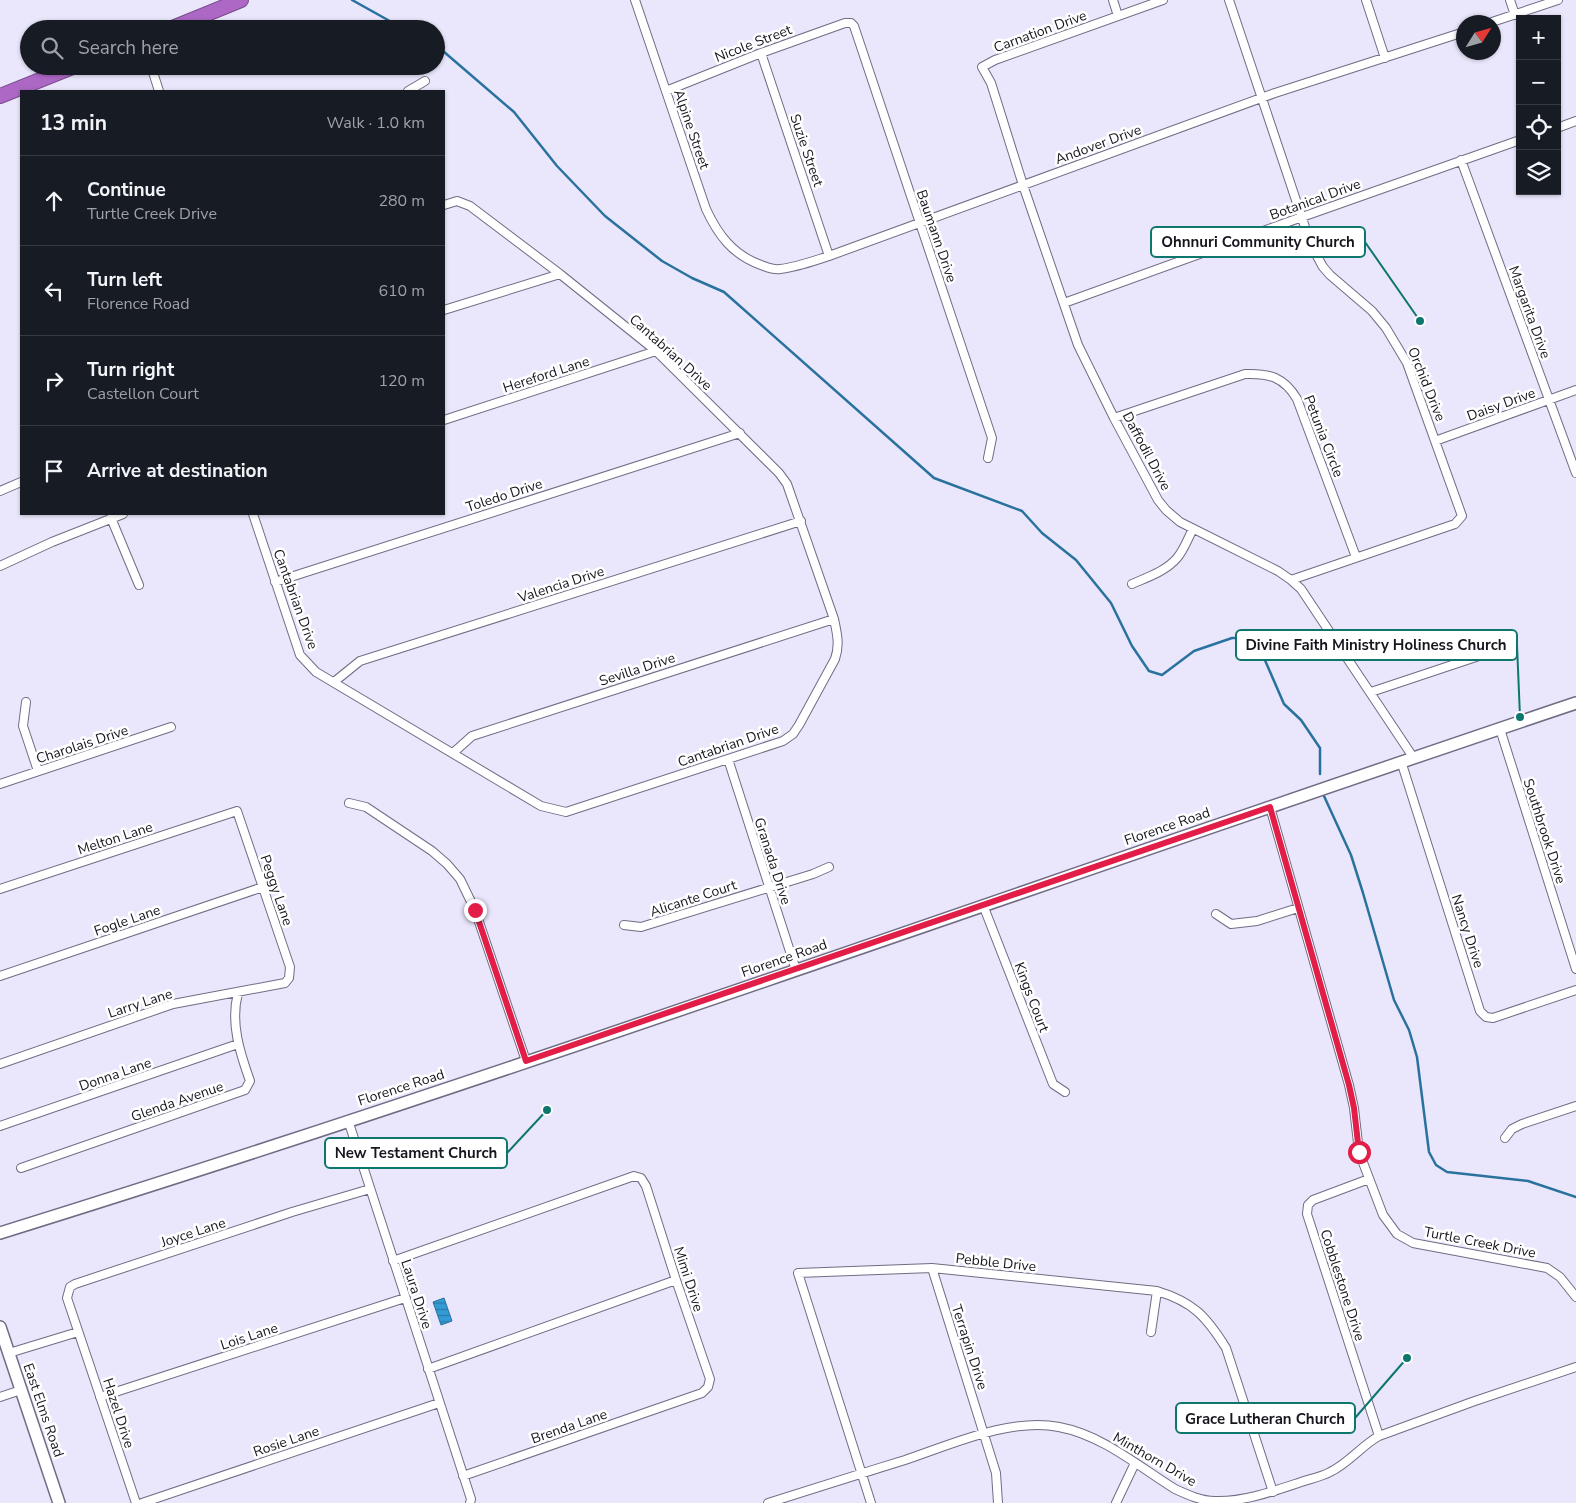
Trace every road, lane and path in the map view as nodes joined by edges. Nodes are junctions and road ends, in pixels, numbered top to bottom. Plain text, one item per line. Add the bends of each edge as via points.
1 (241, 0) edge
2 (636, 0) edge
3 (1113, 0) edge
4 (1163, 0) edge
5 (1229, 0) edge
6 (1366, 0) edge
7 (1510, 0) edge
8 (1558, 0) edge
9 (1515, 15) junction
10 (1118, 16) junction
11 (1501, 19) edge
12 (192, 20) edge
13 (851, 23) joint
14 (1456, 35) edge
15 (760, 53) junction
16 (1385, 58) junction
17 (982, 67) joint
18 (52, 75) edge
19 (154, 75) edge
20 (425, 81) dead end
21 (159, 90) edge
22 (410, 90) edge
23 (666, 91) junction
24 (0, 96) edge
25 (1262, 99) junction
26 (1575, 124) edge
27 (1561, 127) edge
28 (1516, 141) edge
29 (1461, 160) junction
30 (1023, 185) junction
31 (445, 206) edge
32 (1302, 217) junction
33 (920, 223) junction
34 (742, 256) joint
35 (829, 256) junction
36 (560, 274) junction
37 (1064, 303) junction
38 (445, 310) edge
39 (656, 351) junction
40 (1576, 390) edge
41 (1548, 400) junction
42 (1114, 418) junction
43 (445, 420) edge
44 (740, 433) junction
45 (1436, 441) junction
46 (988, 458) dead end
47 (1576, 473) edge
48 (20, 482) edge
49 (0, 491) edge
50 (120, 515) edge
51 (253, 515) edge
52 (111, 518) junction
53 (801, 522) junction
54 (1193, 529) junction
55 (1356, 557) junction
56 (0, 566) edge
57 (1291, 580) junction
58 (275, 582) junction
59 (1132, 584) dead end
60 (138, 585) dead end
61 (834, 619) junction
62 (1499, 634) dead end
63 (334, 682) junction
64 (1371, 692) junction
65 (26, 702) dead end
66 (1576, 703) edge
67 (172, 727) dead end
68 (1500, 729) junction
69 (453, 753) junction
70 (1413, 757) junction
71 (728, 759) junction
72 (1400, 761) junction
73 (38, 771) junction
74 (0, 784) edge
75 (349, 803) dead end
76 (1270, 807) junction
77 (237, 811) joint
78 (829, 867) dead end
79 (263, 887) junction
80 (768, 887) junction
81 (0, 889) edge
82 (983, 905) junction
83 (1298, 908) junction
84 (1216, 914) dead end
85 (624, 925) dead end
86 (1576, 969) edge
87 (796, 970) junction
88 (0, 976) edge
89 (289, 978) joint
90 (1576, 990) edge
91 (238, 993) junction
92 (238, 1044) junction
93 (526, 1061) junction
94 (0, 1064) edge
95 (1066, 1092) dead end
96 (1576, 1106) edge
97 (348, 1120) junction
98 (0, 1126) edge
99 (1505, 1138) dead end
100 (21, 1168) dead end
101 (1368, 1179) junction
102 (370, 1189) junction
103 (0, 1233) edge
104 (393, 1261) junction
105 (932, 1268) junction
106 (676, 1280) junction
107 (1157, 1291) junction
108 (1576, 1296) edge
109 (406, 1298) junction
110 (0, 1327) edge
111 (78, 1332) junction
112 (1151, 1332) dead end
113 (9, 1353) junction
114 (1576, 1367) edge
115 (428, 1369) junction
116 (708, 1387) joint
117 (21, 1390) junction
118 (0, 1397) edge
119 (100, 1397) junction
120 (439, 1403) junction
121 (985, 1434) junction
122 (1378, 1436) junction
123 (1135, 1463) junction
124 (862, 1473) junction
125 (463, 1476) junction
126 (1273, 1492) junction
127 (1233, 1502) edge
128 (59, 1503) edge
129 (136, 1503) edge
130 (142, 1503) edge
131 (470, 1503) edge
132 (768, 1503) edge
133 (872, 1503) edge
134 (998, 1503) edge
135 (1116, 1503) edge

1 - 12 highway
2 - 23 street, Alpine Street
3 - 10 street
4 - 10 street, Carnation Drive
5 - 25 street, Orchid Drive
6 - 16 street
7 - 9 street
8 - 9 street
9 - 11 street
10 - 17 street, Carnation Drive
13 - 15 street, Nicole Street
13 - 33 street, Baumann Drive
14 - 16 street, Andover Drive
15 - 23 street, Nicole Street
15 - 35 street, Suzie Street
16 - 25 street, Andover Drive
17 - 30 street, Daffodil Drive
18 - 24 highway
19 - 21 street
20 - 22 street
23 - 34 street, Alpine Street via 706,209 728,245
25 - 30 street, Andover Drive
25 - 32 street, Orchid Drive
26 - 27 street
28 - 29 street, Botanical Drive
29 - 32 street, Botanical Drive
29 - 41 street, Margarita Drive
30 - 33 street, Andover Drive
30 - 37 street, Daffodil Drive
31 - 36 street, Cantabrian Drive via 457,201 470,206
32 - 37 street, Botanical Drive
32 - 45 street, Orchid Drive via 1311,245 1324,267 1372,311 1400,349
33 - 35 street, Andover Drive
33 - 46 street, Baumann Drive via 992,438
34 - 35 street, Andover Drive via 774,269
36 - 38 street
36 - 39 street, Cantabrian Drive
37 - 42 street, Daffodil Drive via 1078,345
39 - 43 street, Hereford Lane
39 - 44 street, Cantabrian Drive
40 - 41 street, Daisy Drive
41 - 45 street, Daisy Drive
41 - 47 street, Margarita Drive
42 - 54 street, Daffodil Drive via 1158,500 1172,516
42 - 55 street, Petunia Circle via 1245,374 1262,373 1280,380 1297,399
44 - 53 street, Cantabrian Drive via 787,484
44 - 58 street, Toledo Drive
45 - 55 street, Orchid Drive via 1462,516 1455,524
48 - 49 street
50 - 52 street
51 - 58 street, Cantabrian Drive
52 - 56 street
52 - 60 street
53 - 61 street, Cantabrian Drive
53 - 63 street, Valencia Drive via 360,661
54 - 57 street, Daffodil Drive
54 - 59 street via 1172,564
55 - 57 street, Orchid Drive
57 - 64 street, Daffodil Drive via 1301,589
58 - 63 street, Cantabrian Drive via 300,655 316,672
61 - 69 street, Sevilla Drive via 472,736
61 - 71 street, Cantabrian Drive via 838,651 799,725 783,741
62 - 64 street via 1494,651
63 - 69 street, Cantabrian Drive
64 - 70 street, Daffodil Drive
65 - 73 street via 23,726
66 - 68 street, Florence Road
67 - 73 street, Charolais Drive
68 - 70 street, Florence Road
68 - 86 street, Southbrook Drive
69 - 71 street, Cantabrian Drive via 541,806 566,812
70 - 72 street, Florence Road
71 - 80 street, Granada Drive
72 - 76 street, Florence Road
72 - 90 street, Nancy Drive via 1480,1011 1493,1018
73 - 74 street, Charolais Drive
75 - 93 street via 366,807 432,851 460,879 475,910
76 - 82 street, Florence Road
76 - 83 street, Turtle Creek Drive
77 - 79 street, Peggy Lane
77 - 81 street, Melton Lane
78 - 80 street, Alicante Court
79 - 88 street, Fogle Lane
79 - 89 street, Peggy Lane via 290,967
80 - 85 street, Alicante Court via 641,927
80 - 87 street, Granada Drive
82 - 87 street, Florence Road
82 - 95 street, Kings Court via 1053,1084
83 - 84 street via 1258,921 1231,924
83 - 101 street, Turtle Creek Drive via 1349,1085 1359,1152
87 - 93 street, Florence Road
89 - 91 street, Larry Lane via 286,983
91 - 92 street, Glenda Avenue via 235,1004
91 - 94 street, Larry Lane via 173,1004
92 - 98 street, Donna Lane
92 - 100 street, Glenda Avenue via 250,1082 245,1090
93 - 97 street, Florence Road
96 - 99 street via 1512,1128
97 - 102 street, Laura Drive
97 - 103 street, Florence Road
101 - 108 street, Turtle Creek Drive via 1382,1215 1397,1234 1413,1243 1547,1268 1560,1277
101 - 122 street, Cobblestone Drive via 1313,1200 1308,1205 1308,1214
102 - 104 street, Laura Drive
102 - 111 street, Joyce Lane via 76,1284 70,1288 67,1298
104 - 106 street, Mimi Drive via 634,1176 641,1178 646,1186
104 - 109 street, Laura Drive
105 - 107 street, Pebble Drive
105 - 121 street, Terrapin Drive
105 - 124 street, Pebble Drive via 798,1273
106 - 115 street
106 - 116 street, Mimi Drive via 710,1379
107 - 112 street
107 - 126 street, Pebble Drive via 1178,1297 1195,1308 1214,1328 1226,1348
109 - 115 street, Laura Drive
109 - 119 street, Lois Lane
110 - 113 street, East Elms Road
111 - 113 street
111 - 119 street, Hazel Drive
113 - 117 street, East Elms Road
114 - 122 street, Minthorn Drive
115 - 120 street, Laura Drive
116 - 125 street, Brenda Lane via 702,1393
117 - 118 street
117 - 128 street, East Elms Road
119 - 129 street, Hazel Drive
120 - 125 street, Laura Drive
120 - 130 street, Rosie Lane
121 - 123 street, Minthorn Drive via 1022,1425 1058,1426 1098,1440
121 - 124 street, Minthorn Drive
121 - 134 street, Terrapin Drive via 996,1473
122 - 126 street, Minthorn Drive via 1329,1473
123 - 127 street, Minthorn Drive via 1187,1494
123 - 135 street
124 - 132 street, Minthorn Drive
124 - 133 street
125 - 131 street
126 - 127 street, Minthorn Drive

